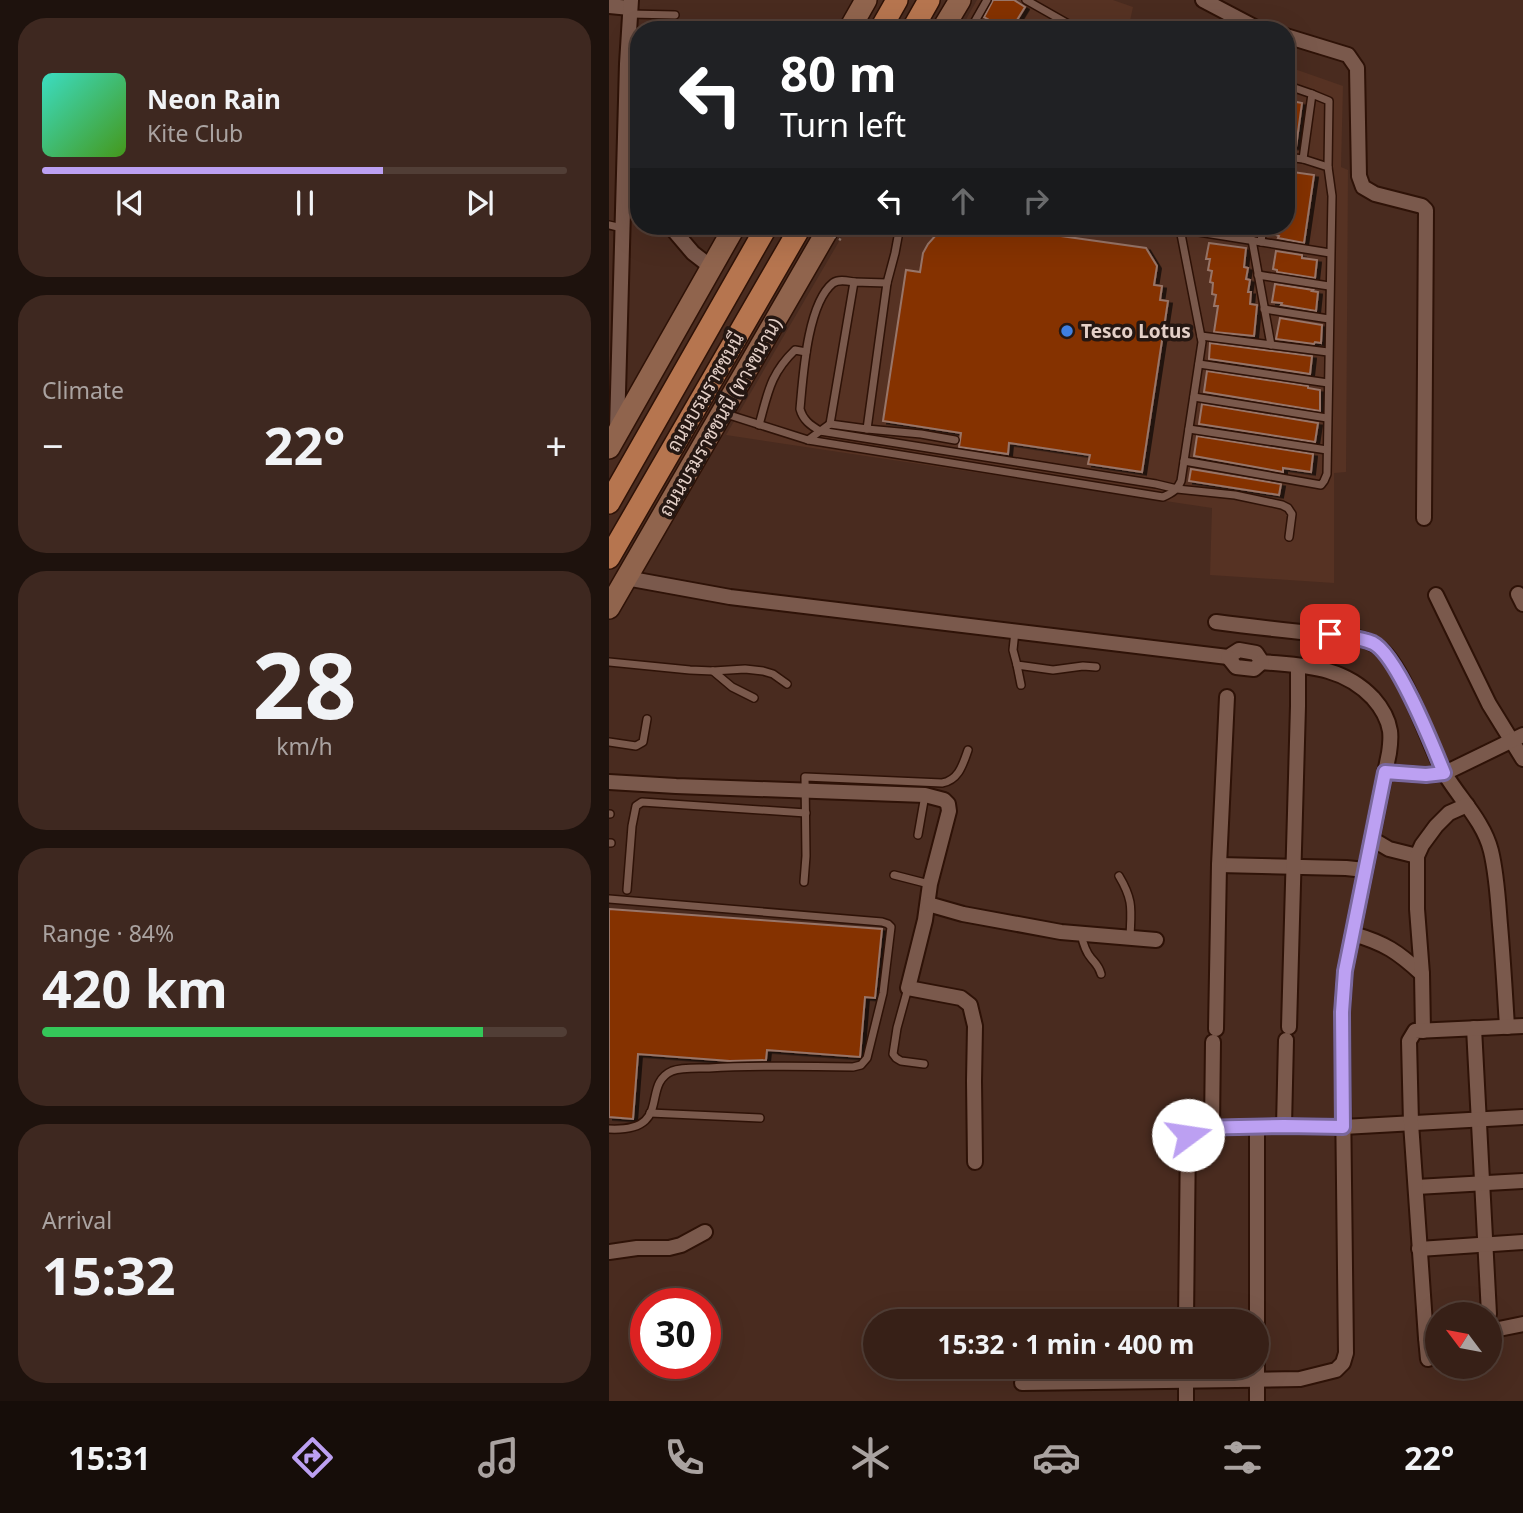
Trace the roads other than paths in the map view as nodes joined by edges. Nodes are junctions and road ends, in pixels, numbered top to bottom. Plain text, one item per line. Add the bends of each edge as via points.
1 (866, 0) edge
2 (897, 0) edge
3 (929, 0) edge
4 (960, 0) edge
5 (987, 0) edge
6 (1026, 0) edge
7 (1203, 0) edge
8 (609, 6) edge
9 (630, 8) edge
10 (675, 15) dead end
11 (854, 21) edge
12 (885, 21) edge
13 (917, 21) edge
14 (947, 21) edge
15 (975, 21) edge
16 (1063, 21) edge
17 (1243, 21) edge
18 (1295, 39) edge
19 (1295, 88) edge
20 (1312, 94) junction
21 (1295, 158) edge
22 (1303, 159) junction
23 (1328, 167) junction
24 (623, 205) junction
25 (630, 205) edge
26 (616, 226) edge
27 (678, 235) edge
28 (730, 235) edge
29 (749, 235) edge
30 (762, 235) edge
31 (796, 235) edge
32 (808, 235) edge
33 (834, 235) edge
34 (898, 235) edge
35 (1181, 235) edge
36 (1221, 235) edge
37 (1262, 235) edge
38 (1225, 236) joint
39 (1252, 240) junction
40 (1261, 242) junction
41 (1330, 253) junction
42 (711, 267) junction
43 (1258, 275) junction
44 (854, 282) junction
45 (887, 283) junction
46 (1329, 286) junction
47 (615, 296) edge
48 (754, 307) junction
49 (1264, 309) junction
50 (718, 310) junction
51 (1329, 319) junction
52 (614, 334) edge
53 (1201, 336) junction
54 (1271, 345) junction
55 (806, 352) junction
56 (1328, 352) junction
57 (1199, 364) junction
58 (1328, 383) junction
59 (1194, 397) junction
60 (722, 412) junction
61 (1327, 418) junction
62 (830, 424) junction
63 (759, 425) junction
64 (867, 429) junction
65 (1189, 429) junction
66 (820, 431) junction
67 (807, 440) junction
68 (955, 440) dead end
69 (613, 441) edge
70 (1327, 450) junction
71 (1184, 461) junction
72 (1177, 489) junction
73 (609, 503) edge
74 (1424, 518) dead end
75 (1289, 537) dead end
76 (609, 558) edge
77 (626, 578) junction
78 (1437, 595) dead end
79 (609, 608) edge
80 (1216, 622) dead end
81 (1015, 631) junction
82 (609, 662) edge
83 (1017, 665) junction
84 (1297, 666) junction
85 (1096, 667) dead end
86 (713, 671) junction
87 (787, 684) dead end
88 (1021, 685) dead end
89 (1227, 697) dead end
90 (754, 698) dead end
91 (647, 719) dead end
92 (1517, 738) edge
93 (609, 742) edge
94 (968, 750) dead end
95 (1523, 759) edge
96 (1385, 772) junction
97 (1444, 773) junction
98 (609, 782) edge
99 (676, 786) junction
100 (806, 792) junction
101 (925, 795) junction
102 (674, 804) junction
103 (1467, 805) junction
104 (806, 813) junction
105 (918, 835) dead end
106 (1372, 839) junction
107 (1417, 856) junction
108 (1219, 865) junction
109 (1294, 867) junction
110 (1365, 870) junction
111 (894, 875) dead end
112 (1119, 876) dead end
113 (804, 883) dead end
114 (930, 884) junction
115 (627, 890) dead end
116 (609, 899) edge
117 (928, 904) junction
118 (1081, 934) junction
119 (1353, 934) junction
120 (1130, 938) junction
121 (1156, 940) dead end
122 (1101, 974) dead end
123 (1422, 974) junction
124 (908, 988) junction
125 (1523, 1026) edge
126 (1507, 1027) junction
127 (1474, 1028) junction
128 (1423, 1031) junction
129 (924, 1064) dead end
130 (650, 1113) junction
131 (1523, 1117) edge
132 (760, 1118) dead end
133 (1478, 1120) junction
134 (1411, 1123) junction
135 (1284, 1126) junction
136 (1212, 1127) junction
137 (1257, 1127) junction
138 (1343, 1127) junction
139 (609, 1129) edge
140 (975, 1162) dead end
141 (1523, 1181) edge
142 (1482, 1183) junction
143 (1416, 1187) junction
144 (705, 1232) dead end
145 (1523, 1242) edge
146 (1484, 1244) junction
147 (1419, 1249) junction
148 (609, 1252) edge
149 (1426, 1302) edge
150 (1488, 1302) edge
151 (1187, 1309) edge
152 (1523, 1324) edge
153 (1502, 1327) edge
154 (1095, 1379) edge
155 (1186, 1379) edge
156 (1245, 1379) edge
157 (1257, 1380) junction
158 (1022, 1383) dead end
159 (1186, 1401) edge
160 (1257, 1401) edge

1 - 11 main road
2 - 12 highway
3 - 13 highway
4 - 14 main road
5 - 15 lane
6 - 16 lane
7 - 17 street
8 - 9 street
9 - 10 lane
9 - 24 street
18 - 74 street via 1347,55 1357,68 1363,187 1426,210
19 - 20 lane
20 - 22 lane
20 - 23 lane via 1329,101
21 - 22 lane
22 - 23 lane
23 - 41 lane
24 - 25 street
24 - 26 street
26 - 47 street
27 - 42 street
28 - 42 main road
29 - 50 highway
30 - 50 highway, ถนนบรมราชชนนี
31 - 48 highway, ถนนบรมราชชนนี
32 - 48 highway
33 - 60 main road, ถนนบรมราชชนนี (ทางขนาน)
34 - 45 lane
35 - 53 lane
36 - 38 lane
37 - 40 lane
38 - 39 lane
39 - 40 lane
39 - 43 lane
40 - 41 lane
41 - 46 lane
42 - 69 main road
43 - 46 lane
43 - 49 lane
44 - 45 lane
44 - 55 lane via 834,282 823,296
44 - 62 lane
45 - 64 lane
46 - 51 lane
47 - 52 street
48 - 76 highway, ถนนบรมราชชนนี
49 - 51 lane
49 - 54 lane
50 - 73 highway, ถนนบรมราชชนนี
51 - 56 lane
52 - 69 street
53 - 54 lane
53 - 57 lane
54 - 56 lane
55 - 63 lane via 795,350 782,363 768,390
55 - 66 lane via 800,409 807,423
56 - 58 lane
57 - 58 lane
57 - 59 lane
58 - 61 lane
59 - 61 lane
59 - 65 lane
60 - 63 lane
60 - 77 main road, ถนนบรมราชชนนี (ทางขนาน)
61 - 70 lane
62 - 64 lane
62 - 66 lane
63 - 67 lane
64 - 68 lane
65 - 70 lane
65 - 71 lane
66 - 67 lane
66 - 72 lane
67 - 72 lane via 1163,497
70 - 71 lane via 1327,474 1321,485
71 - 72 lane
72 - 75 lane via 1282,505 1292,514
77 - 79 main road, ถนนบรมราชชนนี (ทางขนาน)
77 - 81 street via 730,597
78 - 92 street via 1489,704
80 - 97 street via 1330,634 1382,649 1417,711
81 - 83 lane
81 - 84 street via 1228,657 1236,667 1254,669 1262,662
82 - 86 lane
83 - 85 lane via 1053,670
83 - 88 lane
84 - 96 street via 1352,679 1377,702 1390,732
84 - 109 street
86 - 87 lane via 763,671
86 - 90 lane
89 - 108 street
91 - 93 lane via 643,742 624,746
92 - 95 street
92 - 97 street
94 - 100 lane via 950,782 805,776
96 - 97 street
96 - 106 street
97 - 103 street
98 - 99 street
99 - 100 street
99 - 102 lane
100 - 101 street
100 - 104 lane
101 - 105 lane
101 - 114 street via 944,800 949,811
102 - 104 lane
102 - 115 lane via 642,802 636,806
103 - 107 street via 1436,826
103 - 126 street via 1491,847
104 - 113 lane
106 - 107 street
106 - 110 street
107 - 123 street
108 - 109 street
108 - 136 street
109 - 110 street
109 - 135 street
110 - 119 street
111 - 114 lane
112 - 120 lane via 1131,905
114 - 117 street
116 - 130 lane via 882,922 891,927 883,993 867,1058 861,1065 673,1070 658,1087
117 - 118 street
117 - 124 street
118 - 120 street
118 - 122 lane
119 - 123 street via 1389,947
119 - 138 street via 1342,1012
120 - 121 street
123 - 128 street
124 - 129 lane via 893,1054 901,1061
124 - 140 street via 961,998 970,1005 975,1026
125 - 126 street
126 - 127 street
127 - 128 street
127 - 133 street
128 - 134 street via 1415,1031 1409,1041
130 - 132 lane
130 - 139 lane via 638,1126
131 - 133 street
133 - 134 street
133 - 142 street
134 - 138 street
134 - 143 street
135 - 137 street
135 - 138 street
136 - 137 street
136 - 151 street via 1194,1128 1188,1135
137 - 157 street
138 - 157 street via 1343,1363 1336,1370 1300,1379
141 - 142 street
142 - 143 street
142 - 146 street
143 - 147 street
144 - 148 street via 669,1248
145 - 146 street
146 - 147 street
146 - 150 street
147 - 149 street
152 - 153 street
154 - 158 street
155 - 159 street
156 - 157 street
157 - 160 street

